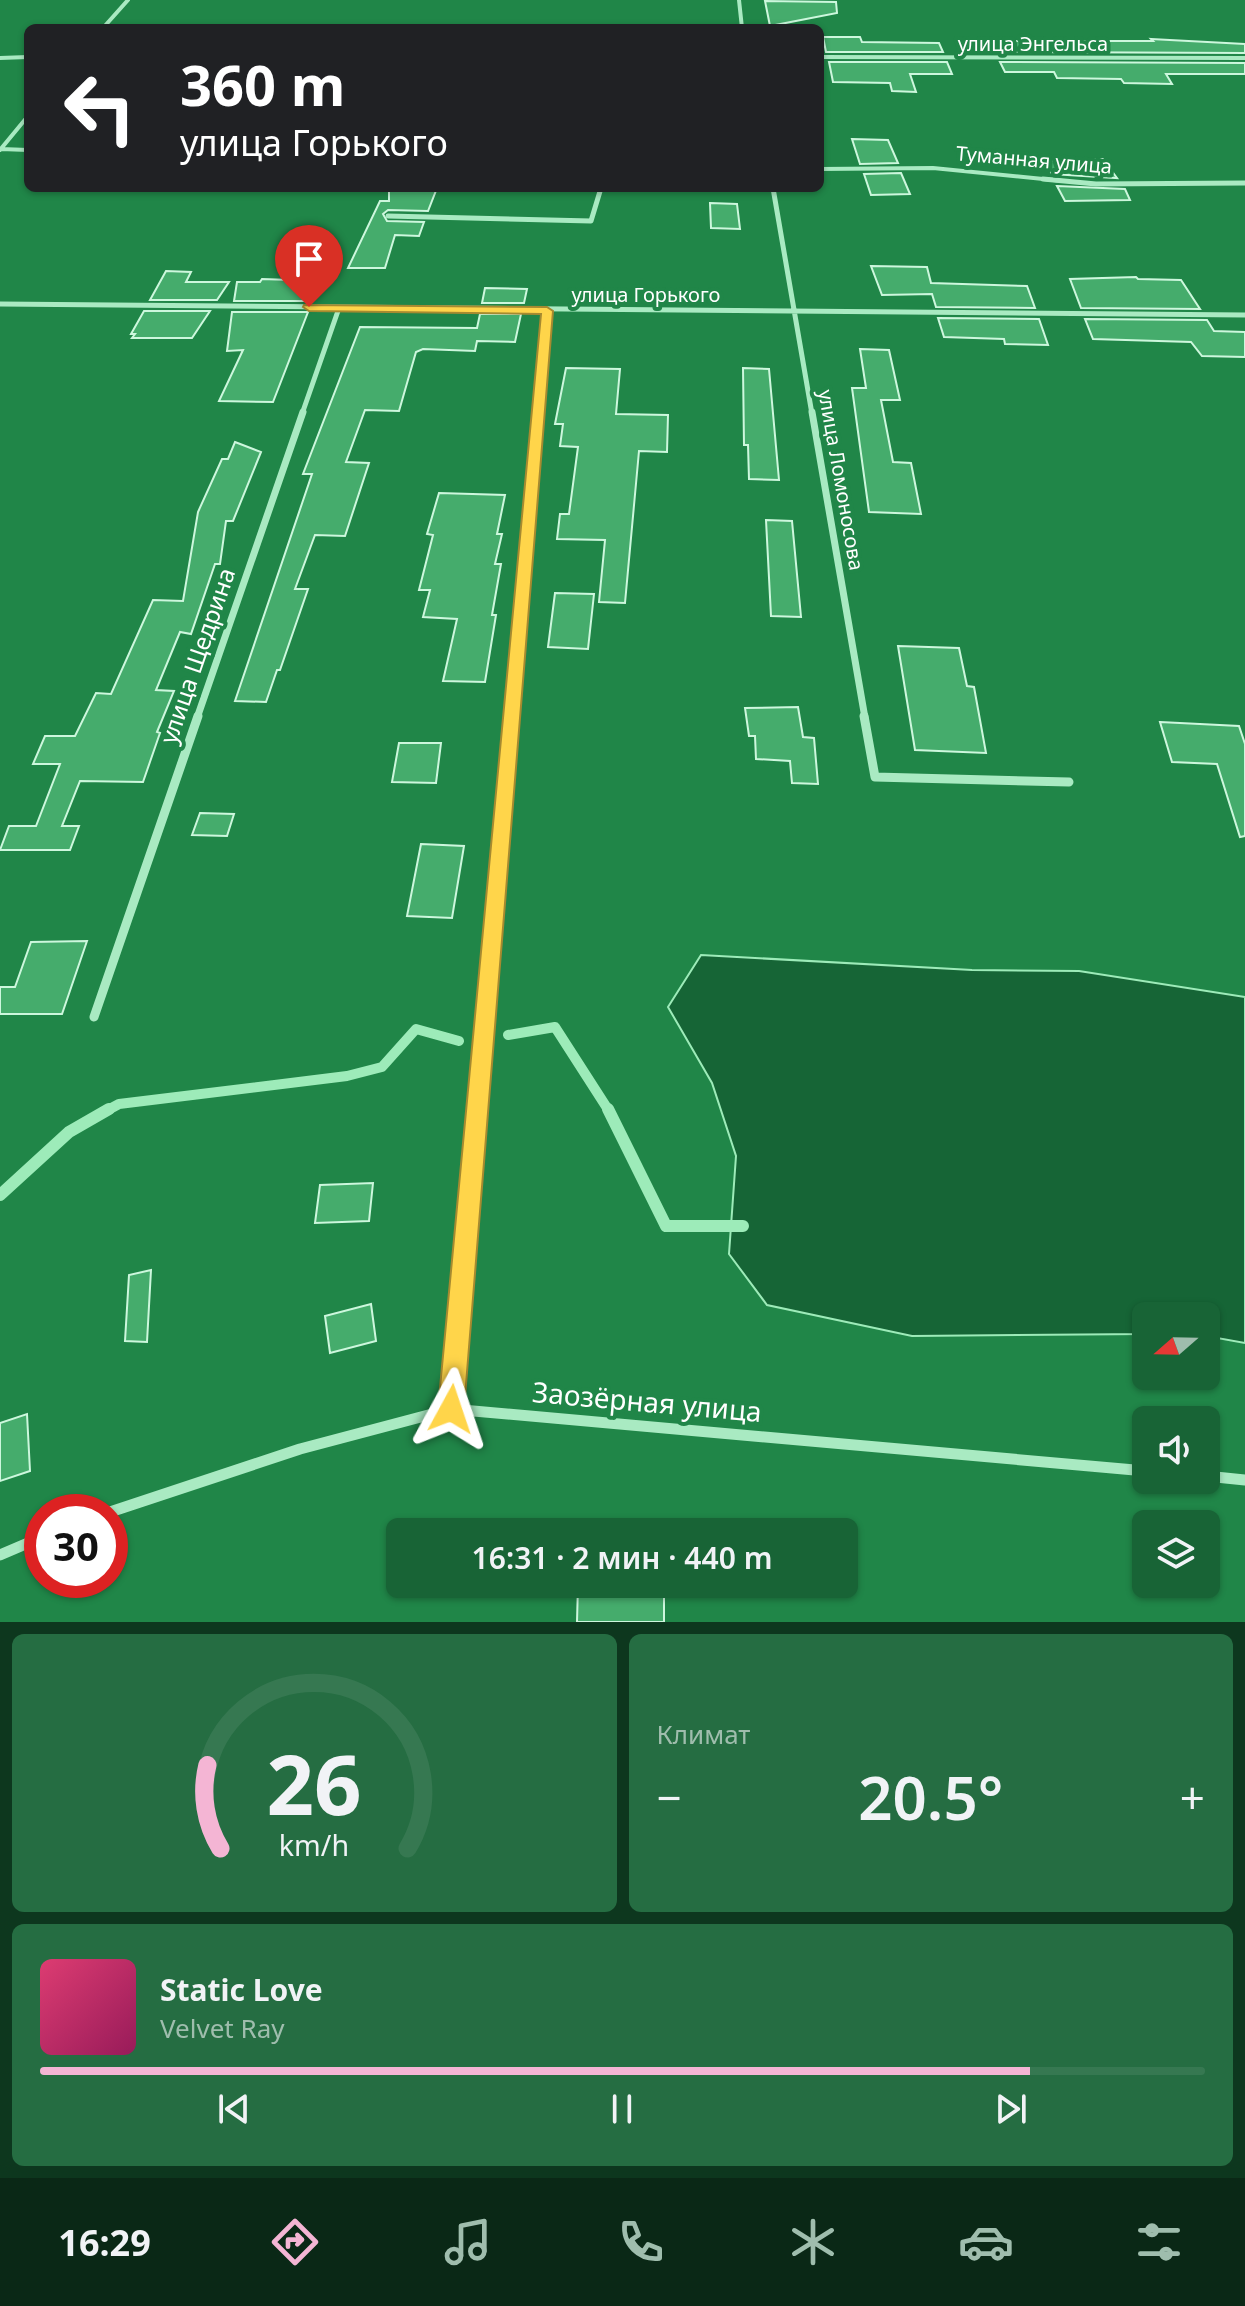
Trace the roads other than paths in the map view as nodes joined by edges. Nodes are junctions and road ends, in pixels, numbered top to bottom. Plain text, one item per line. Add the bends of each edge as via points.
1 (128, 0) edge
2 (739, 0) edge
3 (107, 24) edge
4 (742, 24) edge
5 (24, 57) edge
6 (824, 57) edge
7 (0, 58) edge
8 (1245, 58) edge
9 (24, 121) edge
10 (0, 149) edge
11 (24, 150) edge
12 (824, 169) edge
13 (1245, 183) edge
14 (600, 192) edge
15 (774, 192) edge
16 (388, 216) dead end
17 (0, 304) edge
18 (339, 308) junction
19 (796, 310) junction
20 (547, 311) junction
21 (1245, 315) edge
22 (1069, 782) dead end
23 (94, 1017) dead end
24 (451, 1409) junction
25 (1132, 1470) edge
26 (1220, 1477) edge
27 (1245, 1480) edge
28 (128, 1506) edge
29 (24, 1545) edge
30 (0, 1555) edge

1 - 3 street
2 - 4 street
5 - 7 street
6 - 8 street, улица Энгельса
9 - 10 street
10 - 11 street
12 - 13 street, Туманная улица via 933,168 1096,184
14 - 16 street via 591,221
15 - 19 street, улица Ломоносова
17 - 18 street, улица Горького
18 - 20 street, улица Горького
18 - 23 street, улица Щедрина
19 - 20 street, улица Горького
19 - 21 street, улица Горького
19 - 22 street, улица Ломоносова via 875,777
20 - 24 street
24 - 25 street, Заозёрная улица
24 - 28 street, Заозёрная улица via 300,1449
26 - 27 street
29 - 30 street

